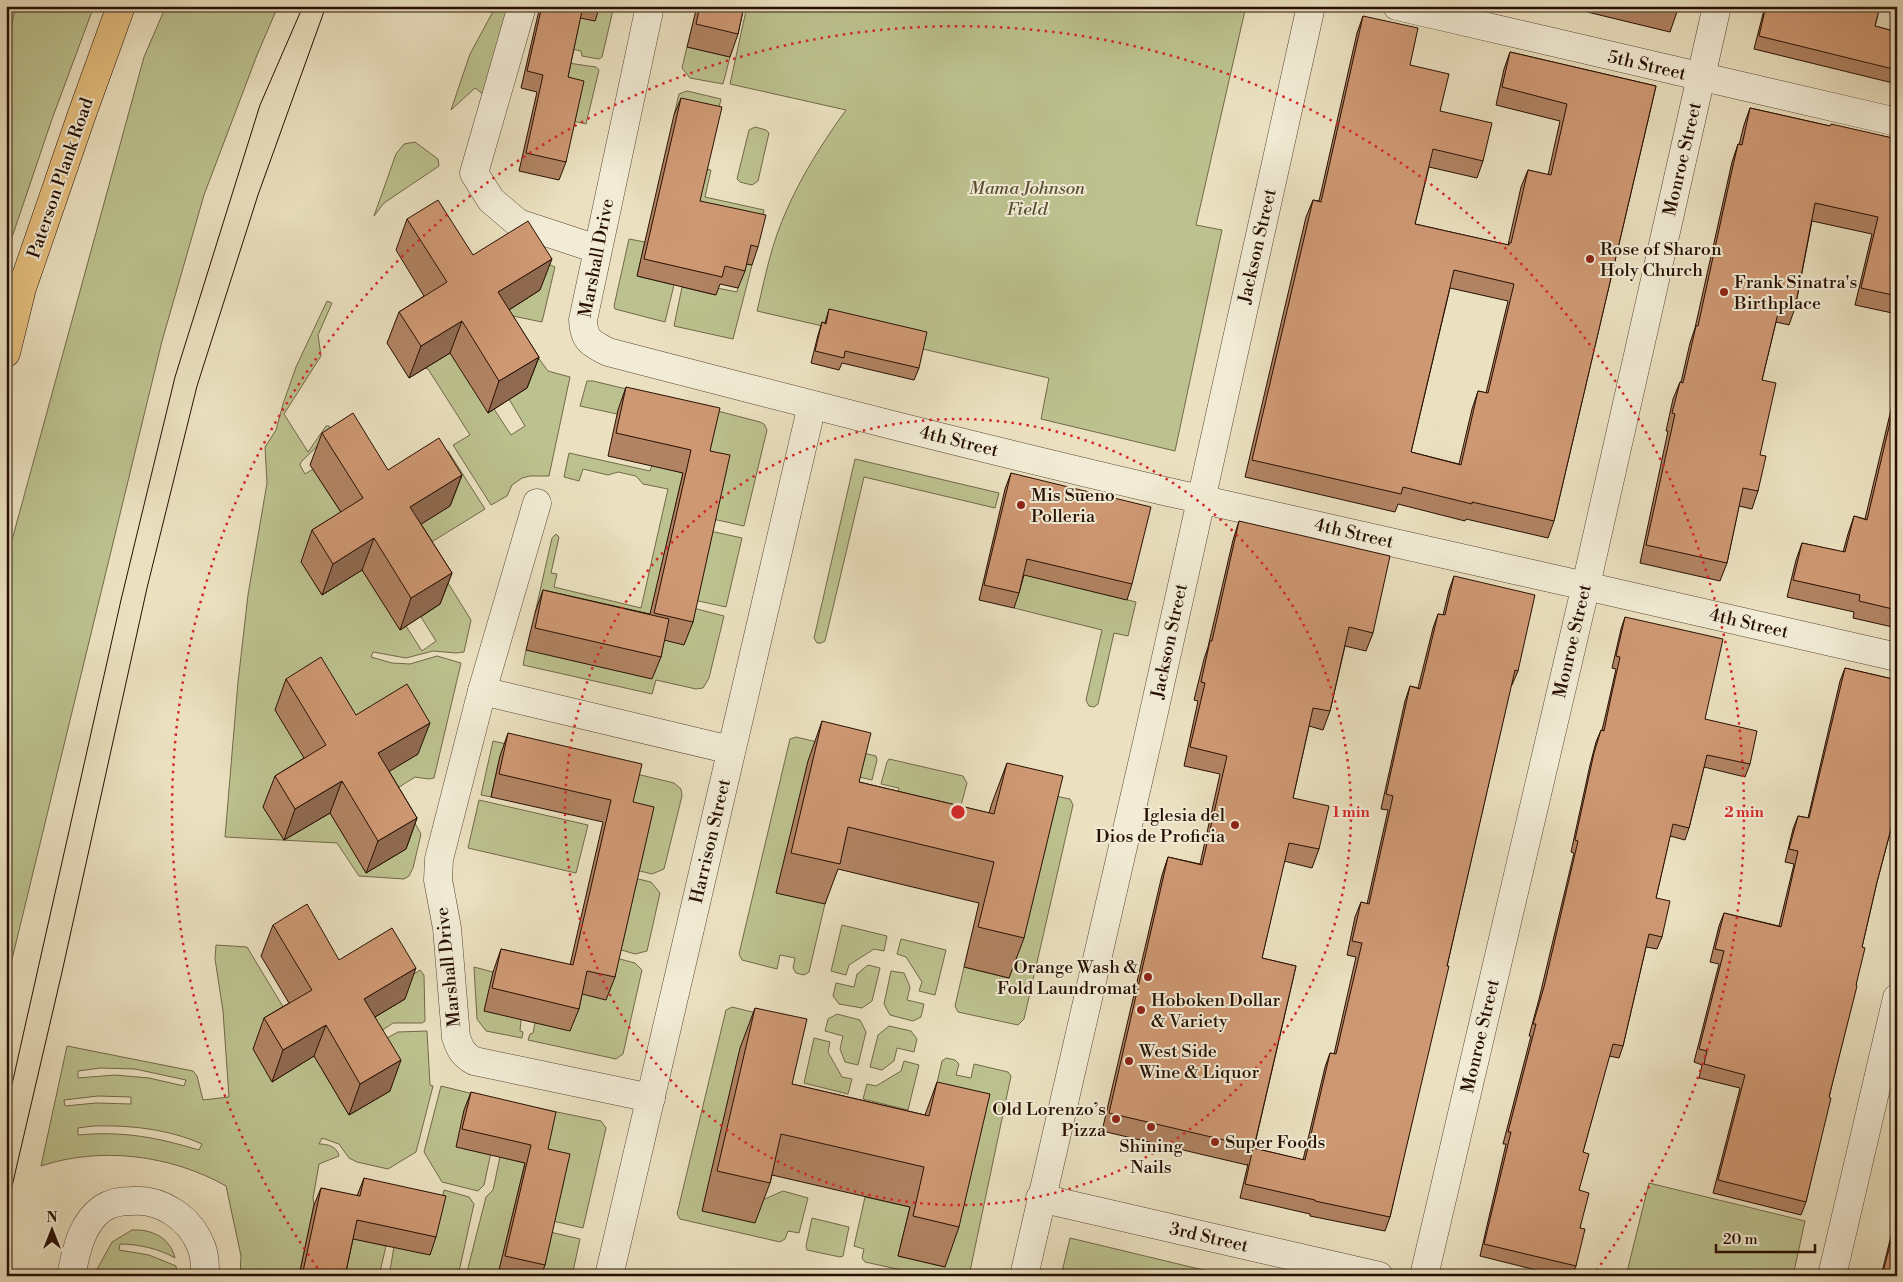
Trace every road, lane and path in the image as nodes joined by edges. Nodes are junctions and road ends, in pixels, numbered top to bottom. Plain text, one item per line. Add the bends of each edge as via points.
1 (121, 6) edge
2 (522, 6) edge
3 (650, 6) edge
4 (1311, 6) edge
5 (1397, 6) edge
6 (1717, 6) edge
7 (1700, 78) junction
8 (1897, 122) edge
9 (597, 249) junction
10 (6, 353) edge
11 (812, 406) junction
12 (1201, 499) junction
13 (538, 503) dead end
14 (1586, 585) junction
15 (1897, 657) edge
16 (482, 691) junction
17 (731, 750) junction
18 (1897, 998) edge
19 (651, 1098) junction
20 (1040, 1198) junction
21 (71, 1276) edge
22 (205, 1276) edge
23 (609, 1276) edge
24 (1024, 1276) edge
25 (1378, 1276) edge
26 (1424, 1276) edge
27 (1832, 1276) edge

1 - 10 main road, Paterson Plank Road via 22,288
2 - 9 street via 474,173 491,200 518,223
3 - 9 street, Marshall Drive
4 - 12 street, Jackson Street
5 - 7 street, 5th Street
6 - 7 street, Monroe Street
7 - 8 street, 5th Street
7 - 14 street, Monroe Street
9 - 11 street, Marshall Drive via 583,320 584,331 593,344 608,352
11 - 12 street, 4th Street
11 - 17 street, Harrison Street
12 - 14 street, 4th Street
12 - 20 street, Jackson Street
13 - 16 street, Marshall Drive
14 - 15 street, 4th Street
14 - 26 street, Monroe Street
16 - 17 street
16 - 19 street, Marshall Drive via 439,859 438,880 447,928 456,1037 460,1049 474,1061
17 - 19 street, Harrison Street
18 - 27 street
19 - 23 street, Harrison Street
20 - 24 street, Jackson Street
20 - 25 street, 3rd Street
21 - 22 street via 80,1240 93,1218 103,1208 136,1200 155,1202 169,1209 194,1230 202,1247

